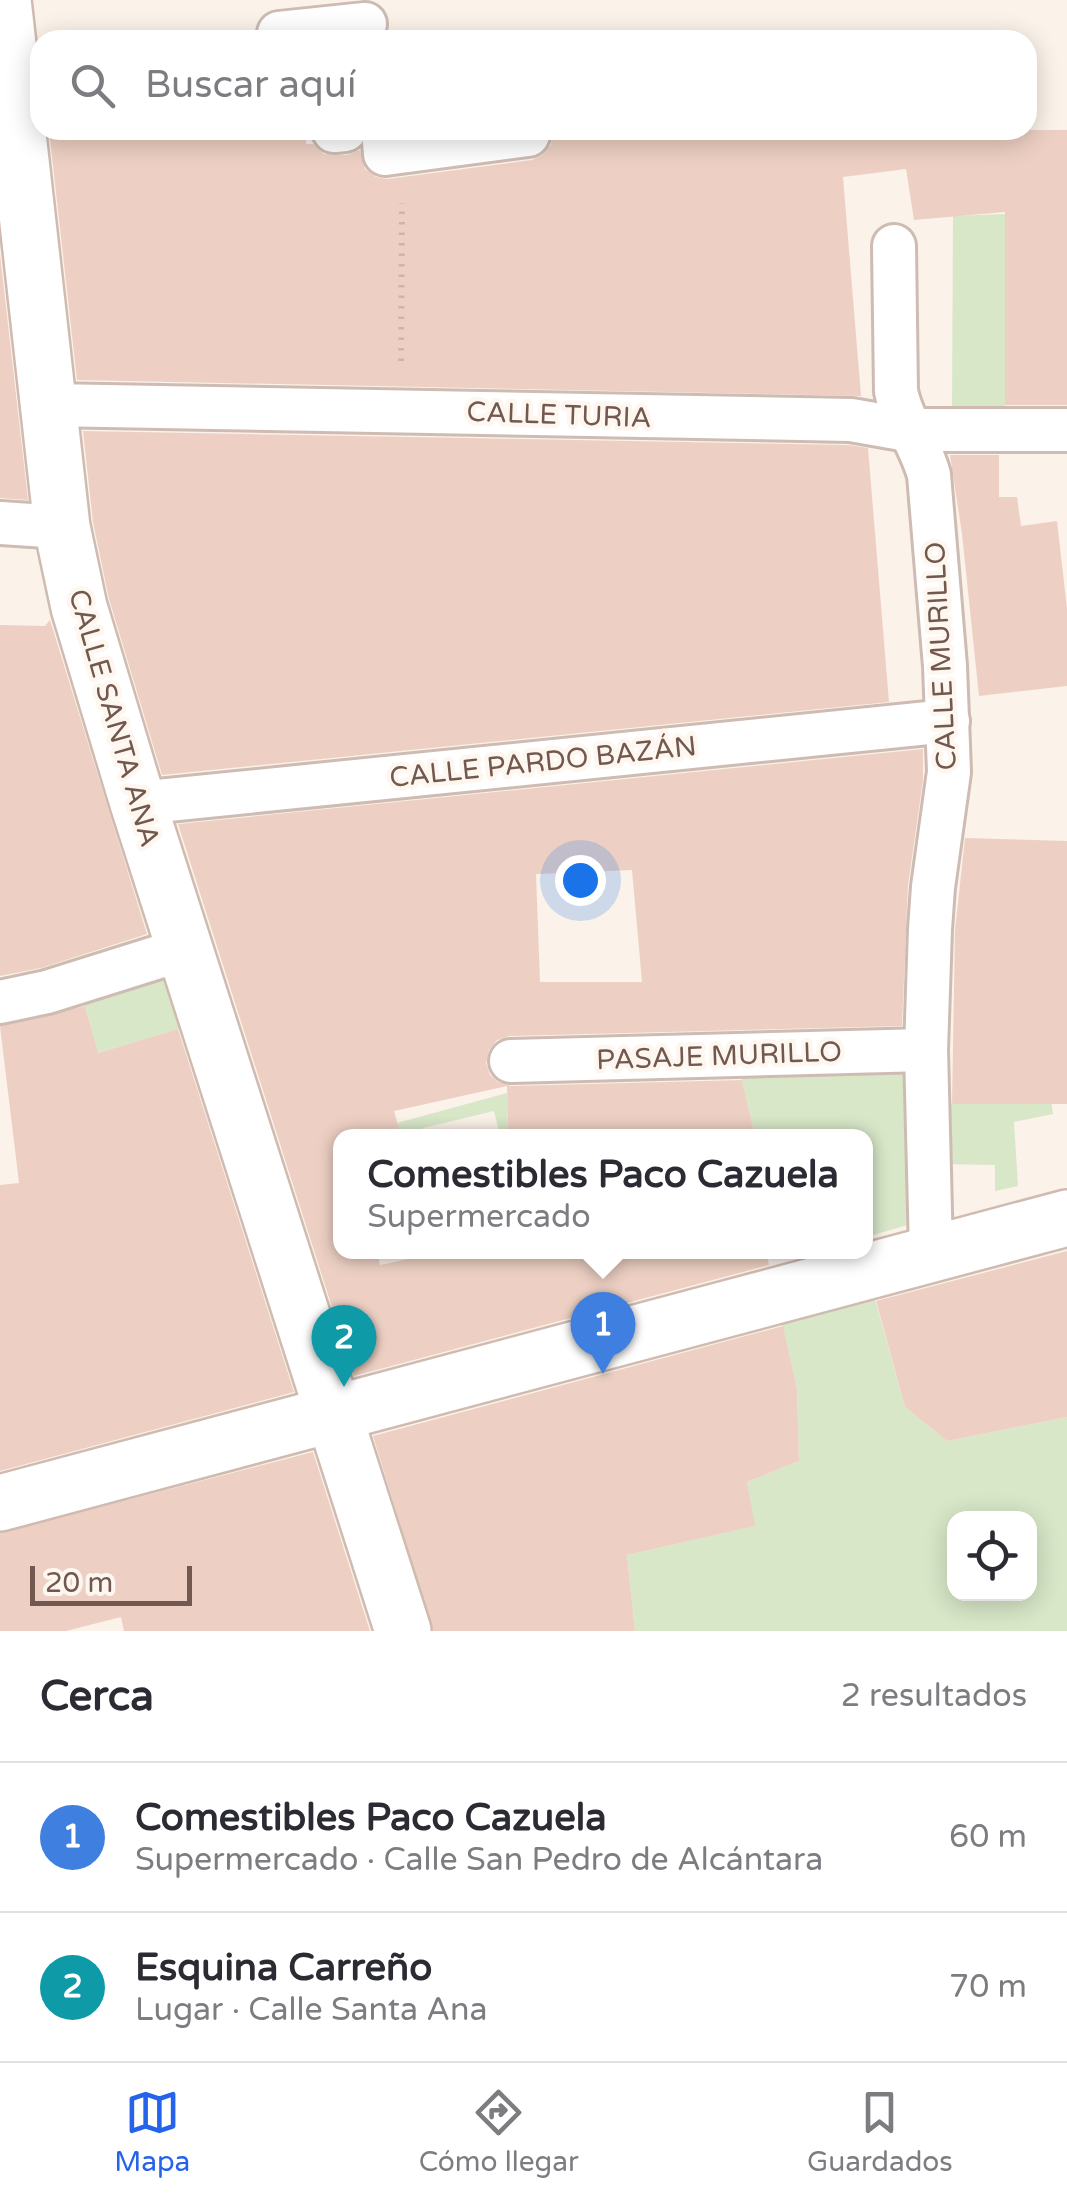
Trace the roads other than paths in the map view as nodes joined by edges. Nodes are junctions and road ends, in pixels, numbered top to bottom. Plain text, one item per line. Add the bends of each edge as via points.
1 (3, 0) edge
2 (365, 21) edge
3 (300, 30) edge
4 (384, 140) edge
5 (491, 140) edge
6 (894, 246) dead end
7 (50, 405) junction
8 (908, 430) junction
9 (1067, 430) edge
10 (0, 523) edge
11 (62, 528) junction
12 (948, 720) junction
13 (138, 803) junction
14 (184, 949) junction
15 (0, 1002) edge
16 (926, 1050) junction
17 (511, 1061) dead end
18 (1067, 1218) edge
19 (931, 1252) junction
20 (334, 1412) junction
21 (0, 1503) edge
22 (404, 1631) edge

1 - 7 street, CALLE SANTA ANA
2 - 3 street
4 - 5 street via 386,154
6 - 8 street, CALLE MURILLO via 896,390
7 - 8 street, CALLE TURIA via 851,420
7 - 11 street, CALLE SANTA ANA
8 - 9 street, CALLE TURIA
8 - 12 street, CALLE MURILLO via 929,475
10 - 11 street
11 - 13 street, CALLE SANTA ANA
12 - 13 street, CALLE PARDO BAZÁN
12 - 16 street, CALLE MURILLO
13 - 14 street, CALLE SANTA ANA
14 - 15 street
14 - 20 street, CALLE SANTA ANA
16 - 17 street, PASAJE MURILLO
16 - 19 street, CALLE MURILLO
18 - 19 street
19 - 20 street
20 - 21 street
20 - 22 street, CALLE SANTA ANA

